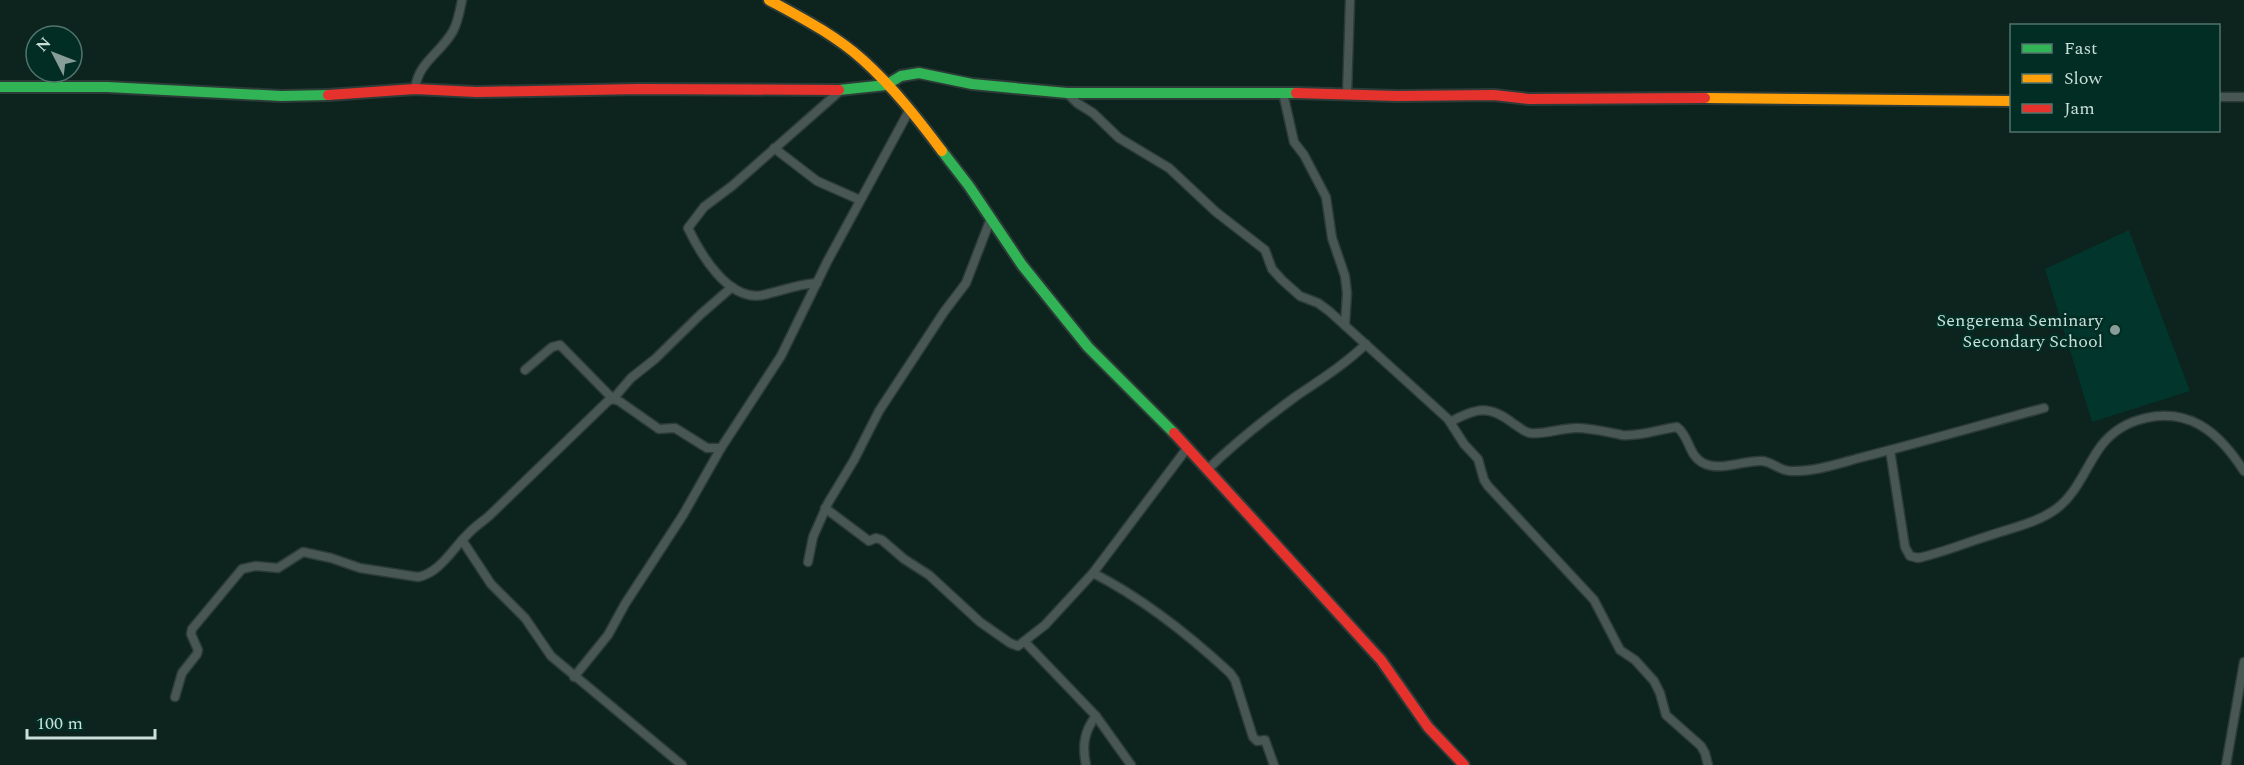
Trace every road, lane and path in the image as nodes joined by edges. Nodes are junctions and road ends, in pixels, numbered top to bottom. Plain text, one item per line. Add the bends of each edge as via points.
1 (462, 0) edge
2 (769, 0) edge
3 (1350, 0) edge
4 (886, 85) junction
5 (0, 87) edge
6 (415, 89) junction
7 (841, 90) junction
8 (1067, 93) junction
9 (1283, 93) junction
10 (1347, 95) junction
11 (2220, 97) edge
12 (2244, 97) edge
13 (2010, 101) edge
14 (910, 109) junction
15 (774, 148) junction
16 (860, 200) junction
17 (991, 218) junction
18 (817, 283) junction
19 (732, 286) junction
20 (1345, 325) junction
21 (1366, 344) junction
22 (525, 370) dead end
23 (613, 399) junction
24 (2044, 408) dead end
25 (1450, 422) junction
26 (1188, 447) junction
27 (721, 448) junction
28 (1890, 450) junction
29 (1208, 469) junction
30 (2244, 471) edge
31 (825, 508) junction
32 (462, 540) junction
33 (808, 562) dead end
34 (1093, 573) junction
35 (1025, 642) junction
36 (2244, 662) edge
37 (574, 677) junction
38 (175, 697) dead end
39 (1096, 716) junction
40 (682, 765) edge
41 (1086, 765) edge
42 (1131, 765) edge
43 (1274, 765) edge
44 (1464, 765) edge
45 (1708, 765) edge
46 (2226, 765) edge

1 - 6 street via 454,30 426,61
2 - 4 street via 834,37
3 - 10 street
4 - 7 street
4 - 8 street via 901,76 919,74 972,84
4 - 14 street
5 - 6 street via 107,87 280,96
6 - 7 street
7 - 15 street
8 - 9 street
8 - 20 street via 1119,138 1169,168 1216,212 1261,246 1282,280
9 - 10 street
9 - 20 street via 1294,142 1326,197 1332,238 1345,276
10 - 13 street
11 - 12 street
14 - 16 street
14 - 17 street
15 - 16 street via 816,181
15 - 19 street via 689,224 702,256
16 - 18 street
17 - 26 street via 1028,273 1088,347
17 - 31 street via 966,283 879,411
18 - 19 street via 759,296
18 - 27 street via 781,356
19 - 23 street
20 - 21 street
21 - 25 street
21 - 29 street
22 - 23 street via 552,347 560,345
23 - 27 street via 659,429 675,428 707,448
23 - 32 street
24 - 28 street
25 - 28 street via 1478,410 1495,412 1532,434 1586,428 1623,435 1677,427 1685,435 1692,454 1706,465 1716,467 1764,461 1783,471 1806,471
25 - 45 street via 1478,459 1488,486 1594,600 1620,650 1654,681 1666,715 1701,746
26 - 29 street
26 - 34 street
27 - 37 street via 608,634
28 - 30 street via 1905,547 1910,556 1918,558 2053,511 2071,495 2112,433 2142,419 2180,418 2200,425 2232,452
29 - 44 street via 1368,645 1428,727
31 - 33 street
31 - 35 street via 868,541 882,540 1010,643 1018,646
32 - 37 street via 491,584 525,618 550,656
32 - 38 street via 440,564 418,577 360,568 311,552 297,554 278,568 242,569 192,629 198,650 182,673
34 - 35 street
34 - 43 street via 1129,591 1230,673 1253,736 1257,741 1265,740
35 - 39 street
36 - 46 street
37 - 40 street
39 - 41 street via 1085,735
39 - 42 street

